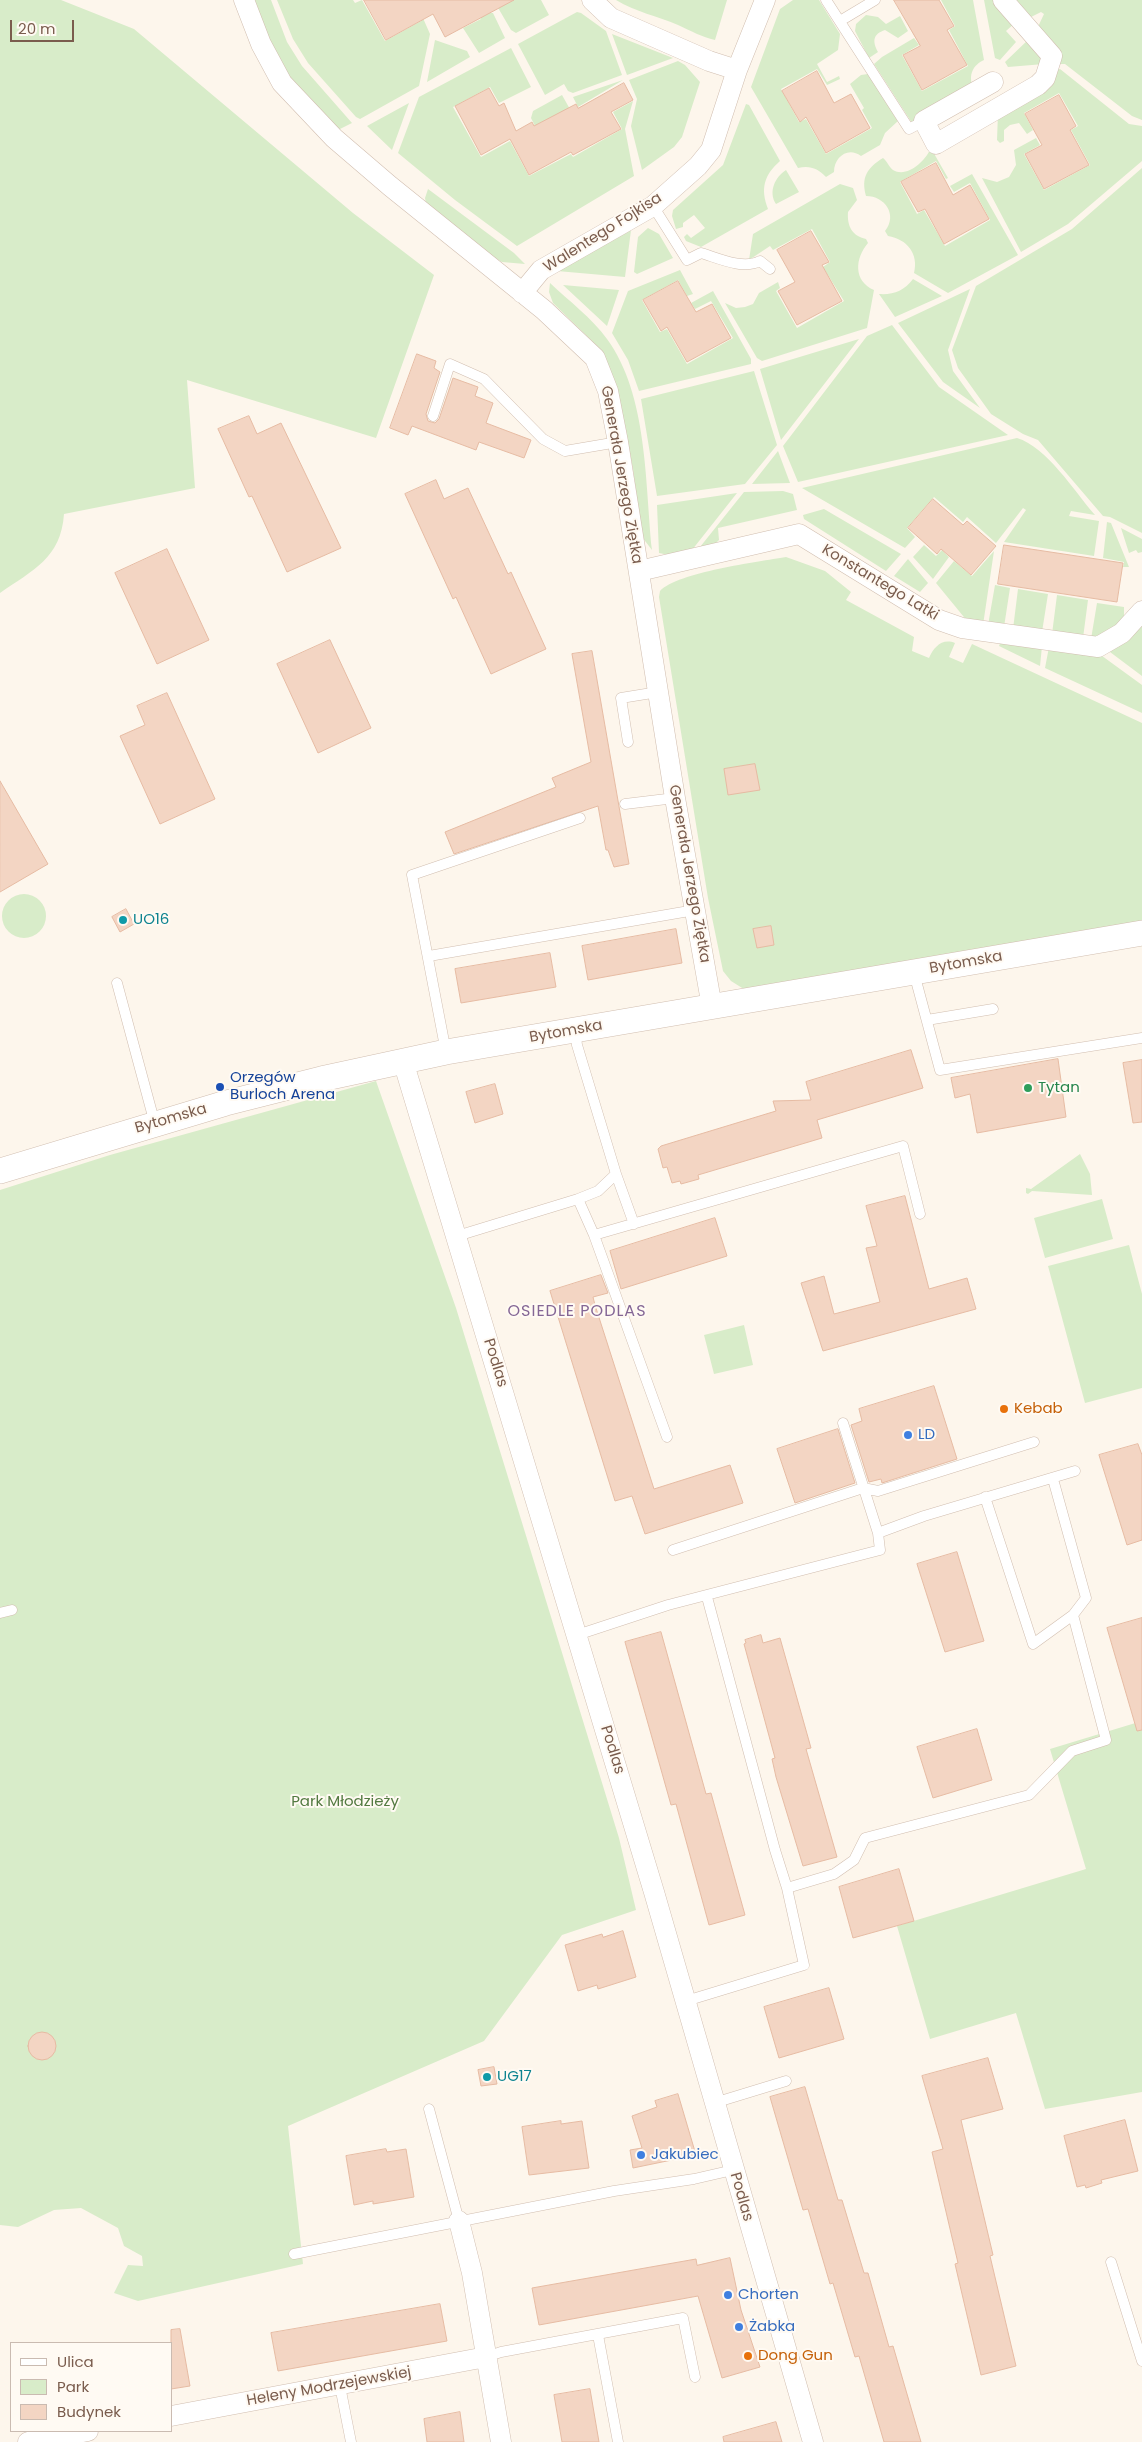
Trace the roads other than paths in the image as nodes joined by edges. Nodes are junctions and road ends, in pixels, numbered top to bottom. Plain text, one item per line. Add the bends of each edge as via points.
1 (244, 0) edge
2 (592, 0) edge
3 (765, 0) edge
4 (826, 0) edge
5 (875, 0) edge
6 (1002, 0) edge
7 (840, 21) junction
8 (737, 70) junction
9 (993, 82) dead end
10 (924, 121) junction
11 (653, 206) junction
12 (770, 269) dead end
13 (522, 293) junction
14 (433, 416) dead end
15 (618, 442) junction
16 (639, 571) junction
17 (1142, 611) edge
18 (658, 692) junction
19 (628, 742) dead end
20 (675, 798) junction
21 (625, 804) dead end
22 (580, 818) dead end
23 (695, 910) junction
24 (1142, 933) edge
25 (429, 956) junction
26 (914, 972) junction
27 (116, 983) dead end
28 (712, 1007) junction
29 (993, 1009) dead end
30 (927, 1020) junction
31 (575, 1030) junction
32 (1142, 1038) edge
33 (446, 1052) junction
34 (403, 1062) junction
35 (155, 1124) junction
36 (0, 1171) edge
37 (616, 1174) junction
38 (578, 1199) junction
39 (920, 1214) dead end
40 (634, 1224) junction
41 (594, 1235) junction
42 (457, 1236) junction
43 (843, 1423) dead end
44 (667, 1437) dead end
45 (1034, 1442) dead end
46 (1075, 1471) dead end
47 (1053, 1479) junction
48 (863, 1488) junction
49 (985, 1497) junction
50 (878, 1533) junction
51 (673, 1550) dead end
52 (707, 1597) junction
53 (12, 1610) dead end
54 (0, 1613) edge
55 (1073, 1615) junction
56 (578, 1635) junction
57 (788, 1888) junction
58 (686, 2001) junction
59 (786, 2081) dead end
60 (714, 2103) junction
61 (429, 2109) dead end
62 (733, 2170) junction
63 (459, 2221) junction
64 (294, 2254) dead end
65 (1111, 2262) dead end
66 (598, 2334) junction
67 (486, 2358) junction
68 (1142, 2360) edge
69 (696, 2377) dead end
70 (340, 2386) junction
71 (172, 2416) edge
72 (82, 2432) edge
73 (28, 2442) edge
74 (351, 2442) edge
75 (502, 2442) edge
76 (618, 2442) edge
77 (813, 2442) edge

1 - 13 street, Generała Jerzego Ziętka via 261,44 282,83 334,138
2 - 8 street via 611,18
3 - 8 street, Walentego Fojkisa
4 - 7 lane
5 - 7 lane
6 - 10 street via 1052,56 1045,78 1038,86 936,144
7 - 10 lane via 909,129
8 - 11 street, Walentego Fojkisa via 711,150
9 - 10 street
11 - 12 lane via 687,260 701,253 745,265 760,261
11 - 13 street, Walentego Fojkisa via 541,270
13 - 15 street, Generała Jerzego Ziętka via 595,358 608,391
14 - 15 lane via 450,364 484,379 543,439 565,451
15 - 16 street, Generała Jerzego Ziętka
16 - 17 street, Konstantego Latki via 799,534 939,620 962,628 1098,647 1122,633
16 - 18 street, Generała Jerzego Ziętka
18 - 19 lane via 621,698
18 - 20 street, Generała Jerzego Ziętka
20 - 21 lane
20 - 23 street, Generała Jerzego Ziętka
22 - 25 lane via 412,875
23 - 25 lane
23 - 28 street, Generała Jerzego Ziętka
24 - 26 street, Bytomska
25 - 33 lane
26 - 28 street, Bytomska
26 - 30 lane
27 - 35 lane
28 - 31 street, Bytomska
29 - 30 lane
30 - 32 lane via 940,1070
31 - 33 street, Bytomska
31 - 37 lane
33 - 34 street, Bytomska
34 - 35 street, Bytomska via 321,1079
34 - 42 street, Podlas
35 - 36 street, Bytomska
37 - 38 lane via 598,1191
37 - 40 lane
38 - 41 lane
38 - 42 lane
39 - 40 lane via 903,1146
40 - 41 lane
41 - 44 lane
42 - 56 street, Podlas
43 - 48 lane
45 - 48 lane via 878,1491
46 - 47 lane
47 - 49 lane
47 - 55 lane via 1086,1598
48 - 50 lane
48 - 51 lane
49 - 50 lane
49 - 55 lane via 1033,1644
50 - 52 lane via 880,1550
52 - 56 lane via 668,1605
52 - 57 lane
53 - 54 lane
55 - 57 lane via 1106,1740 1072,1751 1029,1794 865,1838 854,1860 834,1874
56 - 58 street, Podlas
57 - 58 lane via 804,1965
58 - 60 street, Podlas
59 - 60 lane
60 - 62 street, Podlas
61 - 63 lane
62 - 63 lane
62 - 77 street, Podlas
63 - 64 lane
63 - 67 street via 472,2273
65 - 68 lane
66 - 67 lane, Heleny Modrzejewskiej via 501,2352
66 - 69 lane, Heleny Modrzejewskiej via 683,2318
66 - 76 lane
67 - 70 street, Heleny Modrzejewskiej
67 - 75 street
70 - 71 street, Heleny Modrzejewskiej
70 - 74 lane
72 - 73 street

